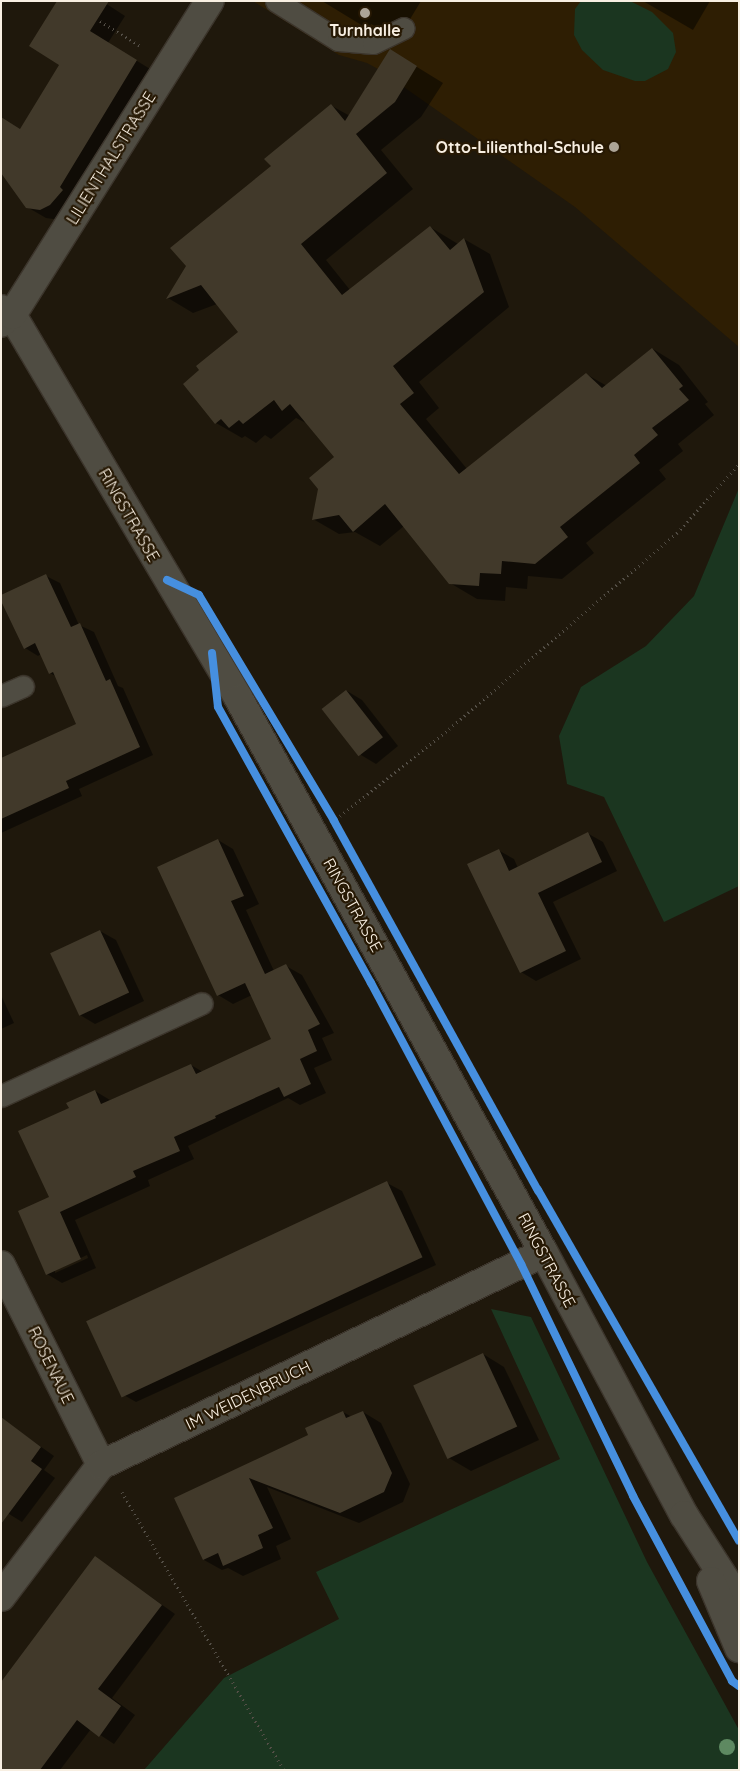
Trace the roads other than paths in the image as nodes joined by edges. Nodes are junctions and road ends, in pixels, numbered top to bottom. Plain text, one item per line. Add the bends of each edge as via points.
1 (210, 1) edge
2 (276, 1) edge
3 (404, 28) dead end
4 (5, 315) edge
5 (23, 686) dead end
6 (1, 696) edge
7 (202, 1003) dead end
8 (1, 1096) edge
9 (544, 1253) junction
10 (1, 1265) edge
11 (101, 1465) junction
12 (684, 1515) junction
13 (1, 1597) edge
14 (739, 1601) edge
15 (739, 1648) edge

1 - 4 street, LILIENTHALSTRASSE
2 - 3 lane via 338,40 373,43
4 - 9 street, RINGSTRASSE via 239,699
5 - 6 lane
7 - 8 lane
9 - 11 street, IM WEIDENBRUCH
9 - 12 street, RINGSTRASSE
10 - 11 street, ROSENAUE
11 - 13 street, IM WEIDENBRUCH
12 - 14 street, RINGSTRASSE
12 - 15 street, RINGSTRASSE

